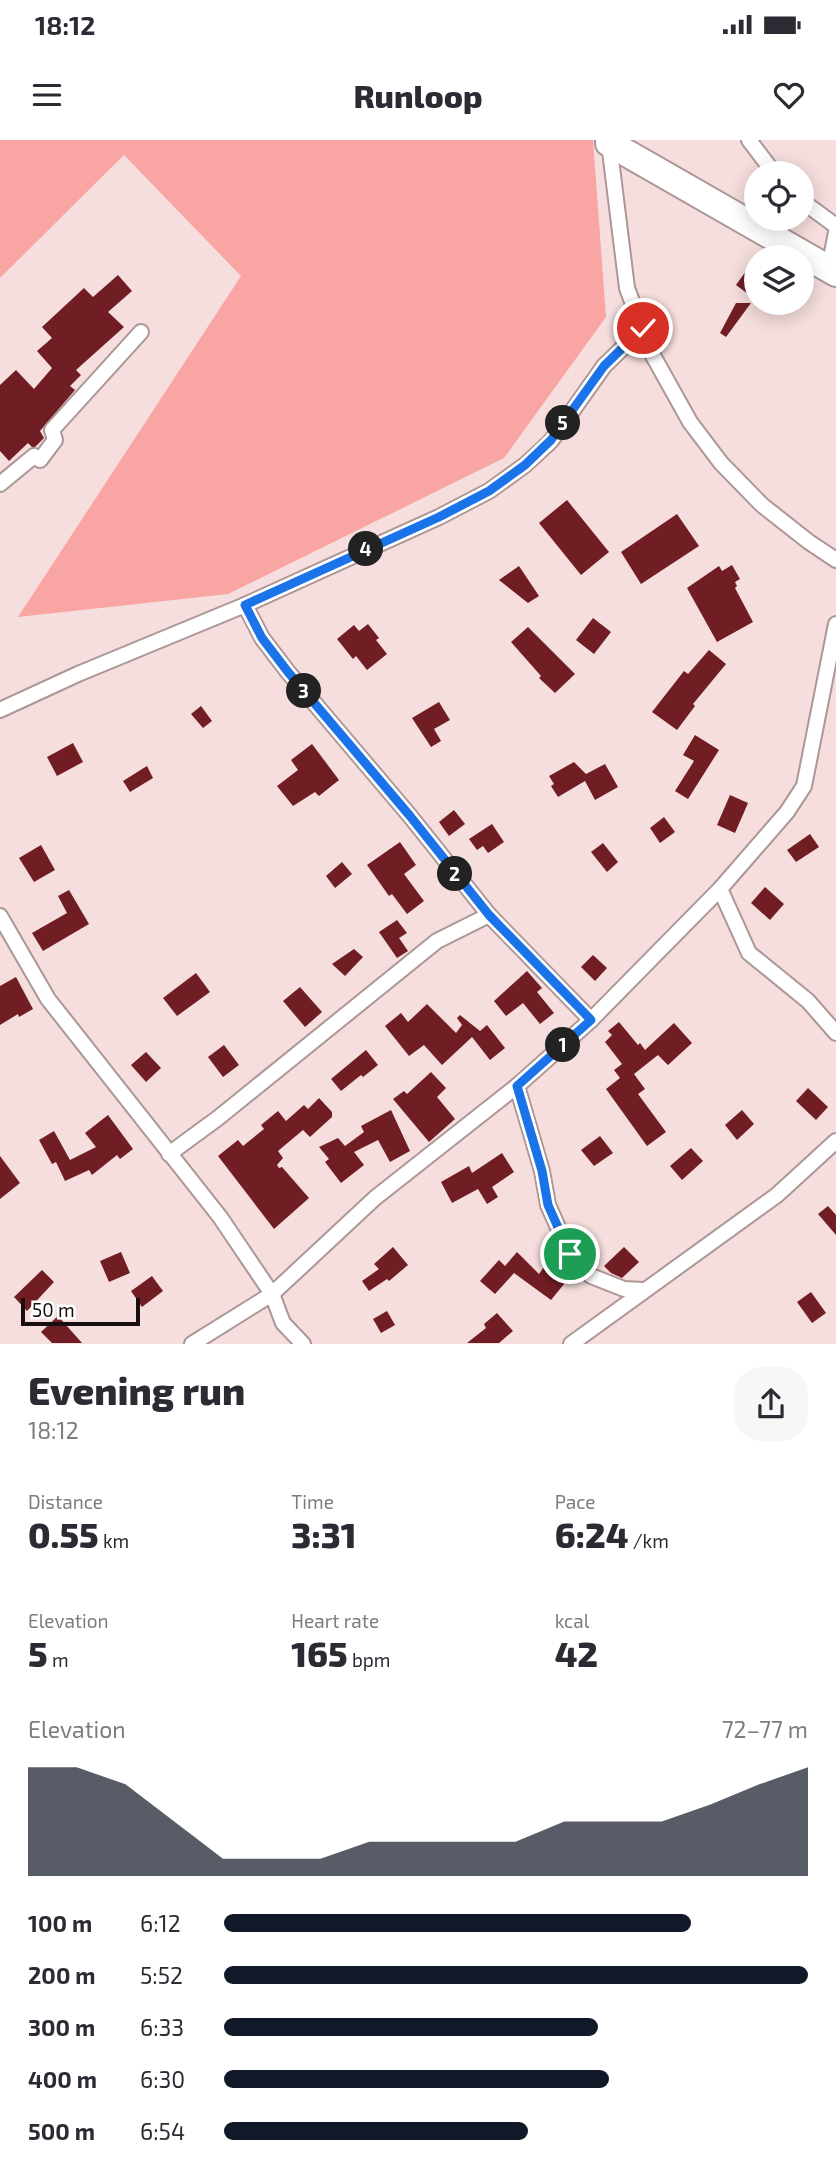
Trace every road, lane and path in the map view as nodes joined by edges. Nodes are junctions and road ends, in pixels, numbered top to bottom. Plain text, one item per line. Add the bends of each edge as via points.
1 (750, 140) edge
2 (609, 142) edge
3 (765, 161) edge
4 (814, 210) edge
5 (836, 226) edge
6 (836, 232) edge
7 (832, 271) edge
8 (643, 328) junction
9 (141, 332) dead end
10 (0, 484) edge
11 (836, 561) edge
12 (245, 605) junction
13 (836, 624) edge
14 (0, 710) edge
15 (720, 889) junction
16 (489, 915) junction
17 (0, 916) edge
18 (591, 1020) junction
19 (836, 1033) edge
20 (517, 1086) junction
21 (836, 1141) edge
22 (169, 1154) junction
23 (643, 1290) junction
24 (272, 1294) junction
25 (192, 1343) edge
26 (303, 1343) edge
27 (571, 1343) edge

1 - 3 street
2 - 7 highway
2 - 8 street via 627,288
4 - 5 street
6 - 7 street
8 - 11 street via 651,352 690,422 721,463 762,505
8 - 12 street via 604,366 551,440 489,491
9 - 10 street via 52,430 55,440 40,460 34,456
12 - 14 street
12 - 16 street via 262,638 288,672
13 - 15 street via 804,786
15 - 18 street
15 - 19 street via 749,953 808,1001
16 - 18 street
16 - 22 street via 437,941
17 - 22 street via 48,999
18 - 20 street
20 - 23 street via 548,1205 570,1254 591,1276 624,1289
20 - 24 street via 375,1198
21 - 23 street via 777,1195
22 - 24 street via 220,1217
23 - 27 street
24 - 25 street
24 - 26 street via 283,1323

